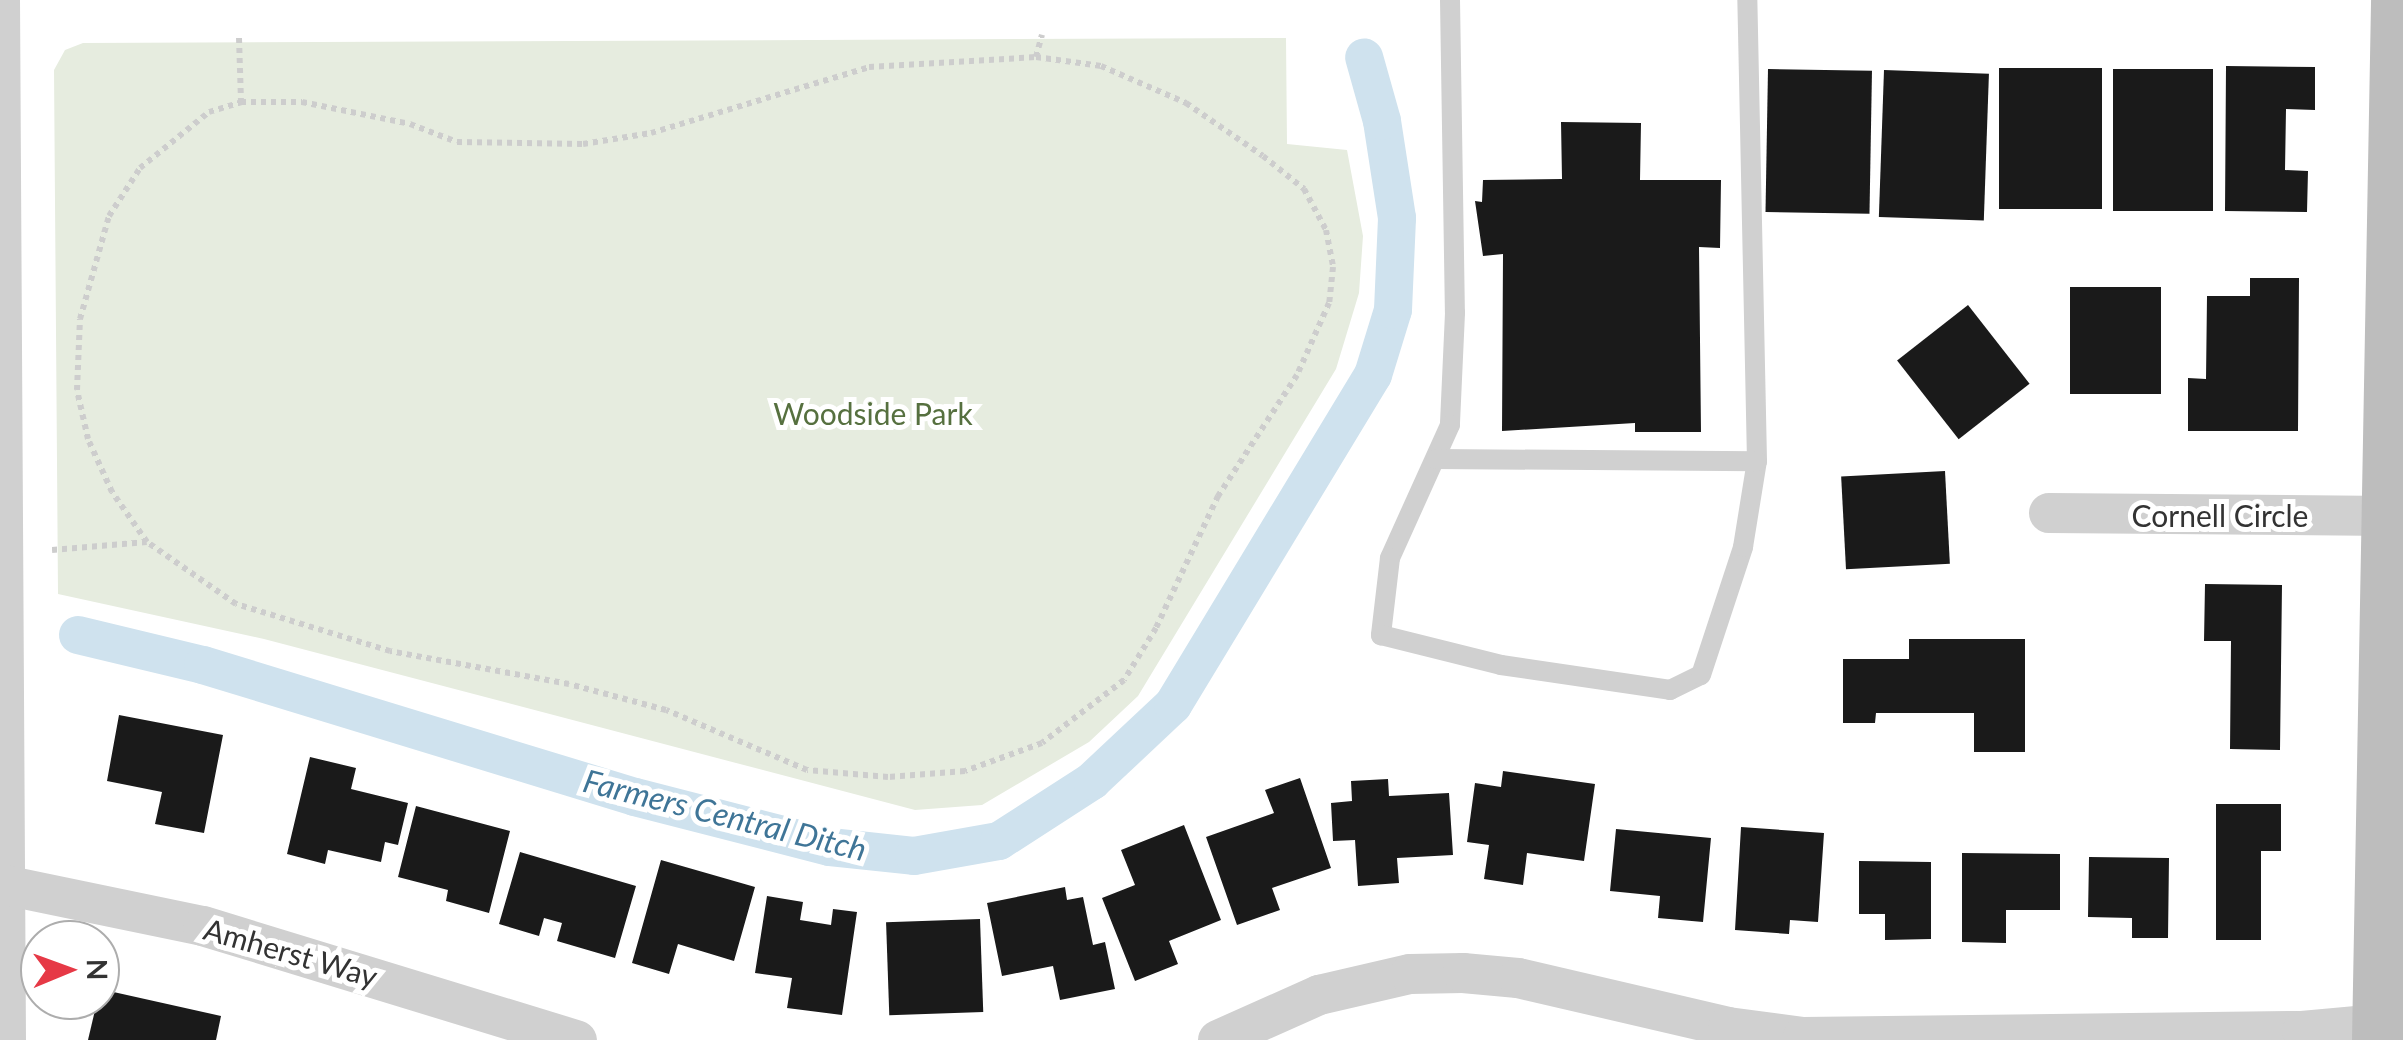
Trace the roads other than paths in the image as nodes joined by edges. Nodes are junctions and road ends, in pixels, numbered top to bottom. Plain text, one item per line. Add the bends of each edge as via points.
1 (0, 0) edge
2 (1450, 0) edge
3 (1747, 0) edge
4 (2398, 0) edge
5 (1436, 459) junction
6 (1758, 461) junction
7 (2049, 514) dead end
8 (2392, 516) junction
9 (3, 885) edge
10 (2387, 1028) edge
11 (1874, 1038) edge
12 (6, 1040) edge
13 (576, 1040) edge
14 (1218, 1040) edge

1 - 9 street
2 - 5 lane via 1455,313 1450,425
3 - 6 lane
4 - 8 main road
5 - 6 lane
5 - 6 lane via 1390,558 1381,635 1501,665 1670,690 1701,675 1743,547
7 - 8 street, Cornell Circle
8 - 10 main road
9 - 12 street
9 - 13 street, Amherst Way via 204,926
10 - 11 street
11 - 14 street via 1728,1027 1518,978 1463,973 1410,974 1320,994

